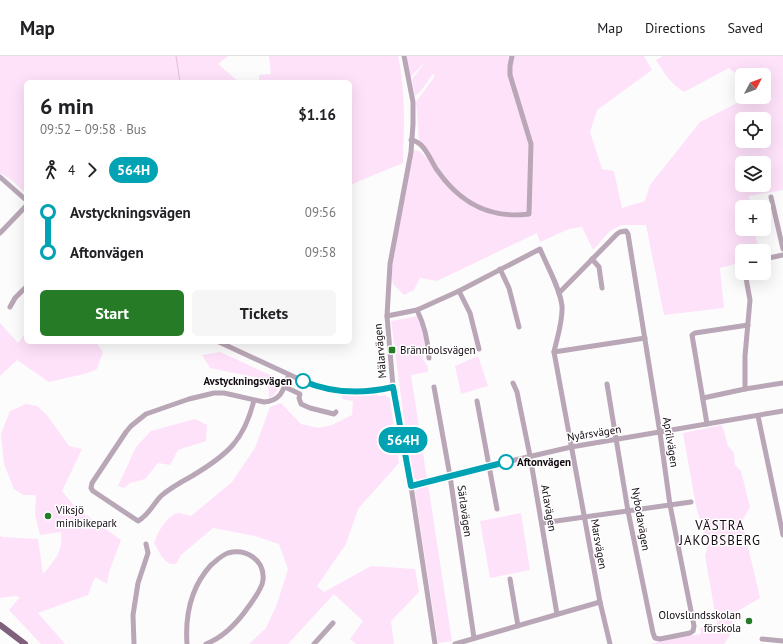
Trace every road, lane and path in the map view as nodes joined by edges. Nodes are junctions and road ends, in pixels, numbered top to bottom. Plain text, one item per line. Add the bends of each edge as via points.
1 (404, 56) edge
2 (512, 56) edge
3 (411, 140) junction
4 (0, 177) edge
5 (771, 197) dead end
6 (24, 198) edge
7 (24, 208) edge
8 (0, 233) edge
9 (783, 249) edge
10 (783, 255) edge
11 (771, 258) edge
12 (592, 259) junction
13 (500, 269) junction
14 (746, 280) edge
15 (602, 288) dead end
16 (24, 289) edge
17 (459, 290) junction
18 (559, 293) junction
19 (10, 307) dead end
20 (417, 310) junction
21 (387, 316) junction
22 (748, 326) junction
23 (519, 327) dead end
24 (645, 338) junction
25 (223, 344) edge
26 (479, 349) dead end
27 (554, 352) junction
28 (429, 358) dead end
29 (289, 374) junction
30 (513, 383) dead end
31 (783, 383) edge
32 (607, 384) dead end
33 (285, 387) junction
34 (393, 387) junction
35 (434, 387) dead end
36 (745, 389) junction
37 (703, 398) junction
38 (254, 400) junction
39 (477, 401) dead end
40 (783, 411) edge
41 (336, 412) dead end
42 (758, 416) junction
43 (707, 424) junction
44 (660, 433) junction
45 (618, 440) junction
46 (571, 447) junction
47 (530, 456) junction
48 (489, 466) junction
49 (450, 476) junction
50 (411, 486) junction
51 (691, 502) dead end
52 (670, 504) junction
53 (497, 509) dead end
54 (628, 511) junction
55 (584, 518) junction
56 (542, 523) junction
57 (782, 529) edge
58 (783, 535) edge
59 (146, 544) dead end
60 (510, 579) dead end
61 (600, 602) junction
62 (557, 614) junction
63 (333, 623) dead end
64 (0, 624) edge
65 (518, 626) junction
66 (674, 636) joint
67 (474, 638) junction
68 (765, 641) edge
69 (783, 641) edge
70 (25, 644) edge
71 (134, 644) edge
72 (187, 644) edge
73 (206, 644) edge
74 (314, 644) edge
75 (435, 644) edge
76 (457, 644) edge
77 (610, 644) edge

1 - 3 street, Mälarvägen via 413,102
2 - 3 street via 510,75 531,144 529,214 498,214 469,202 446,182 420,144
3 - 21 street, Mälarvägen via 390,264
4 - 6 street
5 - 9 street
7 - 8 street
10 - 11 street
12 - 15 street via 599,267
12 - 18 street
12 - 24 street, Aprilvägen via 620,232 626,231
13 - 17 street
13 - 18 street via 540,249
13 - 23 street via 509,288
14 - 22 street via 750,300
16 - 19 street
17 - 20 street
17 - 26 street via 470,313
18 - 27 street via 562,311
20 - 21 street
20 - 28 street via 427,334
21 - 34 street, Mälarvägen
22 - 36 street
22 - 37 street via 692,335
24 - 27 street
24 - 44 street, Aprilvägen
25 - 29 street
27 - 46 street, Marsvägen
29 - 33 street
29 - 34 street via 314,386 337,391
30 - 47 street, Arlavägen
31 - 36 street
32 - 45 street, Nybodavägen
33 - 38 street via 281,394 270,402
33 - 41 street via 300,394 301,404 322,412
34 - 50 street, Mälarvägen
35 - 49 street, Särlavägen
36 - 37 street
37 - 43 street
38 - 38 street via 214,393 146,414 126,432 90,488 138,521 144,518 161,496 212,464 229,449 243,432
39 - 48 street
40 - 42 street, Nyårsvägen
42 - 43 street, Nyårsvägen
42 - 57 street
43 - 44 street, Nyårsvägen
44 - 45 street, Nyårsvägen
44 - 52 street, Aprilvägen
45 - 46 street, Nyårsvägen
45 - 54 street, Nybodavägen
46 - 47 street, Nyårsvägen
46 - 55 street, Marsvägen
47 - 48 street, Nyårsvägen
47 - 56 street, Arlavägen
48 - 49 street, Nyårsvägen
48 - 53 street
49 - 50 street, Nyårsvägen
49 - 67 street, Särlavägen
50 - 75 street, Mälarvägen
51 - 52 street
52 - 54 street
52 - 66 street, Aprilvägen via 694,626 693,631
54 - 55 street
54 - 66 street, Nybodavägen via 653,633 655,638
55 - 56 street
55 - 61 street, Marsvägen
56 - 62 street, Arlavägen
57 - 58 street
59 - 71 street via 148,554 138,583 133,615
60 - 65 street
61 - 62 street
61 - 77 street, Marsvägen
62 - 65 street
63 - 74 street
64 - 70 main road
65 - 67 street
67 - 76 street
68 - 69 street
72 - 73 street via 187,614 197,584 216,560 228,553 246,553 259,563 263,580 259,590 243,616 231,628

